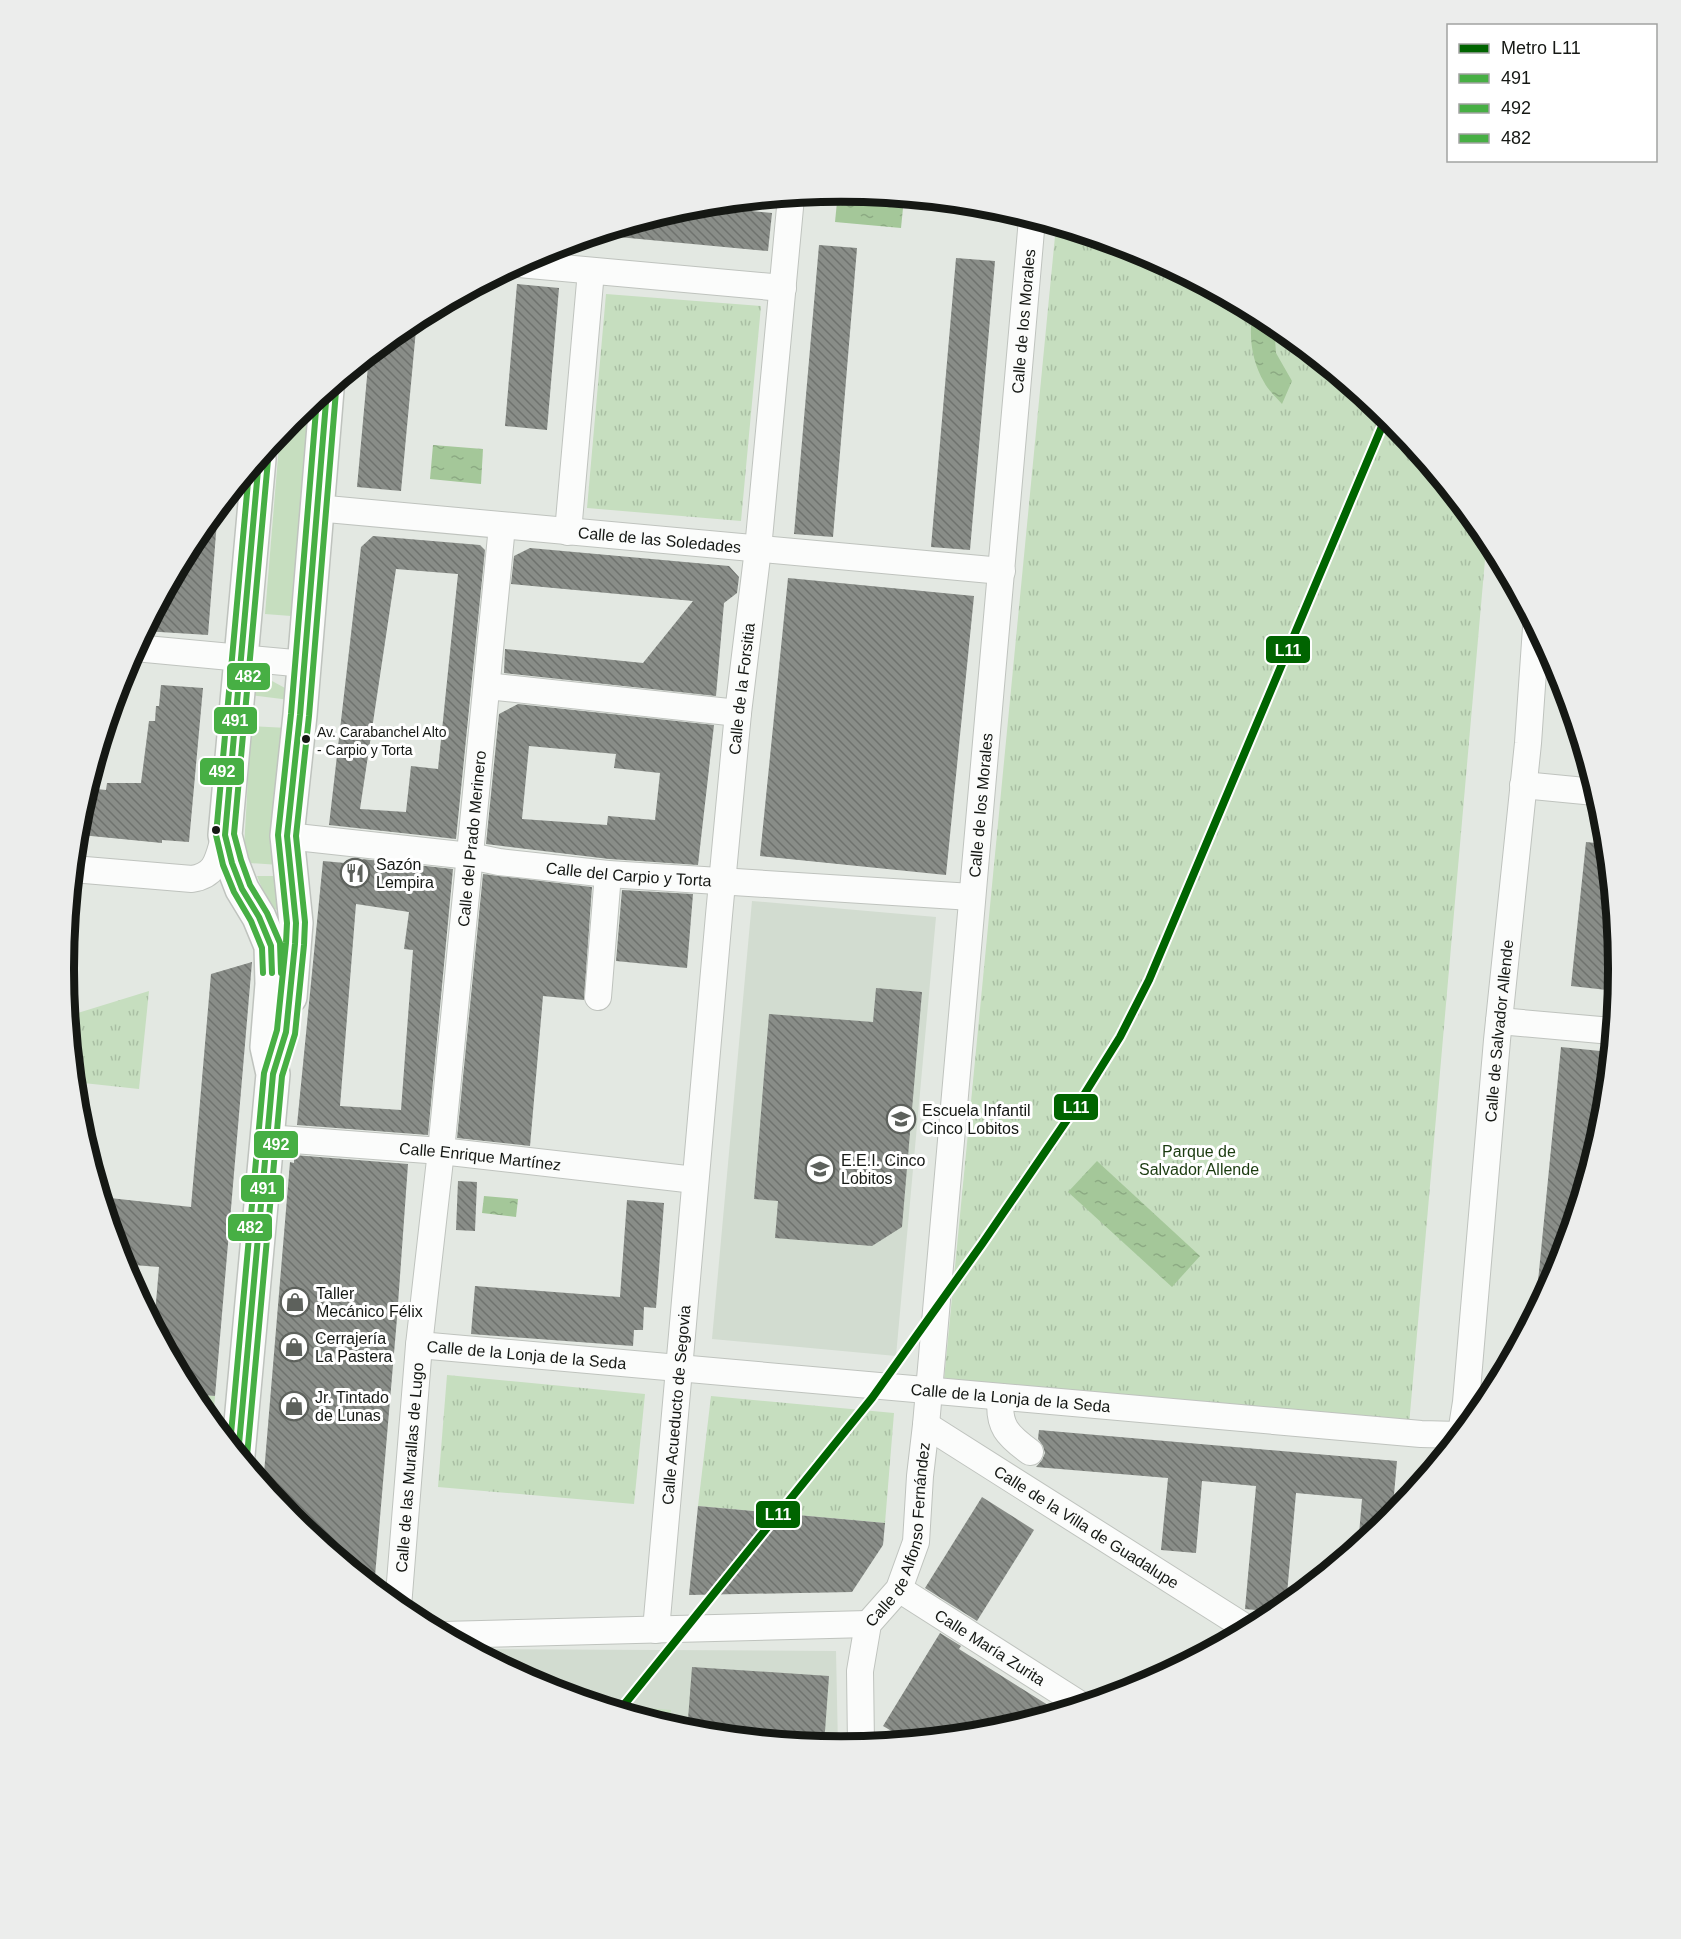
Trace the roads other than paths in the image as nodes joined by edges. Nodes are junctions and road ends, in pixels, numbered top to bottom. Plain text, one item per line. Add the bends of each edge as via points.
1 (790, 204) edge
2 (1031, 227) edge
3 (537, 266) edge
4 (591, 271) junction
5 (783, 288) junction
6 (326, 401) edge
7 (258, 472) edge
8 (316, 508) junction
9 (502, 526) junction
10 (568, 532) junction
11 (758, 549) junction
12 (1002, 571) junction
13 (1535, 645) edge
14 (144, 649) edge
15 (240, 658) junction
16 (305, 664) junction
17 (487, 686) junction
18 (738, 713) junction
19 (1523, 785) junction
20 (1586, 791) edge
21 (225, 835) junction
22 (287, 836) junction
23 (470, 856) junction
24 (80, 870) edge
25 (608, 874) junction
26 (722, 880) junction
27 (972, 897) junction
28 (598, 997) dead end
29 (1499, 1021) junction
30 (1605, 1030) edge
31 (273, 1074) junction
32 (267, 1138) junction
33 (441, 1151) junction
34 (695, 1180) junction
35 (419, 1345) junction
36 (679, 1367) junction
37 (928, 1391) junction
38 (1001, 1397) junction
39 (1463, 1416) edge
40 (926, 1425) junction
41 (1450, 1434) edge
42 (239, 1444) edge
43 (1030, 1452) dead end
44 (899, 1589) junction
45 (399, 1596) edge
46 (868, 1624) junction
47 (1240, 1624) edge
48 (656, 1630) junction
49 (458, 1635) edge
50 (1073, 1700) edge
51 (864, 1736) edge

1 - 5 street, Calle de la Forsitia
2 - 12 street, Calle de los Morales
3 - 4 street
4 - 5 street
4 - 10 street
5 - 11 street, Calle de la Forsitia
6 - 8 main road
7 - 15 main road
8 - 9 street, Calle de las Soledades
8 - 16 main road
9 - 10 street, Calle de las Soledades
9 - 17 street, Calle del Prado Merinero
10 - 11 street, Calle de las Soledades
11 - 12 street, Calle de las Soledades
11 - 18 street, Calle de la Forsitia
12 - 27 street, Calle de los Morales
13 - 19 street, Calle de Salvador Allende
14 - 15 street
15 - 16 street
15 - 21 main road
16 - 22 main road
17 - 18 street
17 - 23 street, Calle del Prado Merinero
18 - 26 street, Calle de la Forsitia
19 - 20 street
19 - 29 street, Calle de Salvador Allende
21 - 24 street via 213,870 204,877
21 - 31 main road via 242,889 271,946 267,1047
22 - 23 street, Calle del Carpio y Torta
22 - 31 main road via 295,944 286,1032
23 - 25 street, Calle del Carpio y Torta
23 - 33 street, Calle del Prado Merinero
25 - 26 street, Calle del Carpio y Torta
25 - 28 street
26 - 27 street, Calle del Carpio y Torta
26 - 34 street, Calle de la Forsitia
27 - 37 street, Calle de los Morales
29 - 30 street
29 - 39 street, Calle de Salvador Allende
31 - 32 main road
32 - 33 street, Calle Enrique Martínez
32 - 42 main road
33 - 34 street, Calle Enrique Martínez
33 - 35 street, Calle de las Murallas de Lugo
34 - 36 street, Calle Acueducto de Segovia
35 - 36 street, Calle de la Lonja de la Seda
35 - 45 street, Calle de las Murallas de Lugo
36 - 37 street, Calle de la Lonja de la Seda
36 - 48 street, Calle Acueducto de Segovia
37 - 38 street, Calle de la Lonja de la Seda
37 - 40 street, Calle de Alfonso Fernández
38 - 41 street, Calle de la Lonja de la Seda
38 - 43 street via 1002,1425
40 - 44 street, Calle de Alfonso Fernández via 916,1542
40 - 47 street, Calle de la Villa de Guadalupe
44 - 46 street, Calle de Alfonso Fernández
44 - 50 street, Calle María Zurita
46 - 48 street
46 - 51 street, Calle de Alfonso Fernández via 860,1671
48 - 49 street

